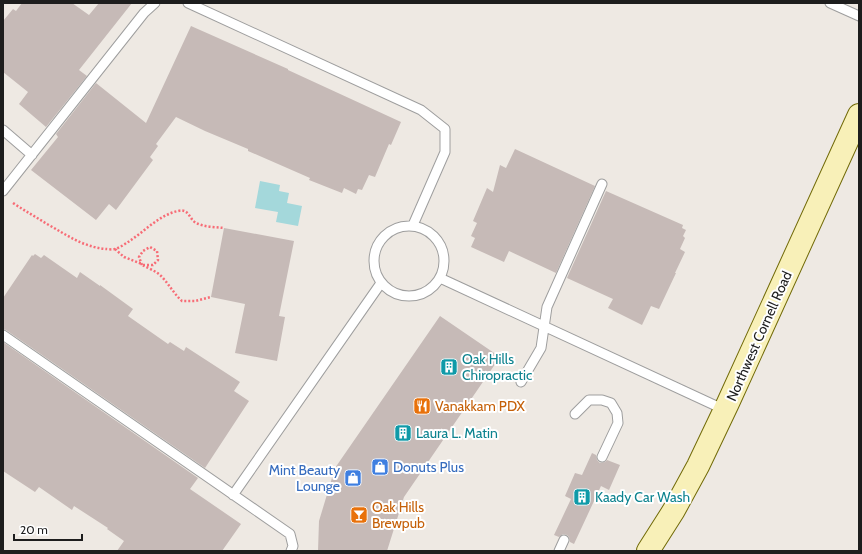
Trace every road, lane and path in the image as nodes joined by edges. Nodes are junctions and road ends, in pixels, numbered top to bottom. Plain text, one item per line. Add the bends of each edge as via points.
1 (155, 3) edge
2 (188, 3) edge
3 (830, 3) edge
4 (859, 16) edge
5 (859, 115) edge
6 (3, 130) edge
7 (32, 155) junction
8 (602, 184) dead end
9 (3, 191) edge
10 (8, 200) dead end
11 (413, 225) junction
12 (224, 228) dead end
13 (115, 249) junction
14 (142, 264) junction
15 (440, 278) junction
16 (381, 283) junction
17 (211, 297) dead end
18 (544, 326) junction
19 (3, 335) edge
20 (521, 382) dead end
21 (725, 410) junction
22 (575, 414) dead end
23 (602, 457) dead end
24 (234, 495) junction
25 (564, 540) dead end
26 (291, 551) edge
27 (559, 551) edge
28 (648, 551) edge

1 - 7 lane via 144,13
2 - 11 lane via 421,110 444,129 445,152
3 - 4 lane
5 - 21 main road, Northwest Cornell Road
6 - 7 lane
7 - 9 lane
8 - 18 lane via 547,306
10 - 13 path via 89,247
11 - 15 lane via 427,230 437,239 443,251 444,265
11 - 16 lane via 387,233 378,243 374,257 375,270
12 - 13 path via 202,225 195,222 189,214 178,210
13 - 14 path via 124,257
14 - 14 path via 153,265 158,260 157,252 150,247 143,251 139,257
14 - 17 path via 160,275 182,301
15 - 16 lane via 431,289 419,295 405,296 392,292
15 - 18 lane
16 - 24 lane
18 - 20 lane via 541,348
18 - 21 lane
19 - 24 lane
21 - 28 main road, Northwest Cornell Road via 674,510
22 - 23 lane via 589,400 611,403 617,413 618,423
24 - 26 lane via 290,534 293,546
25 - 27 lane

